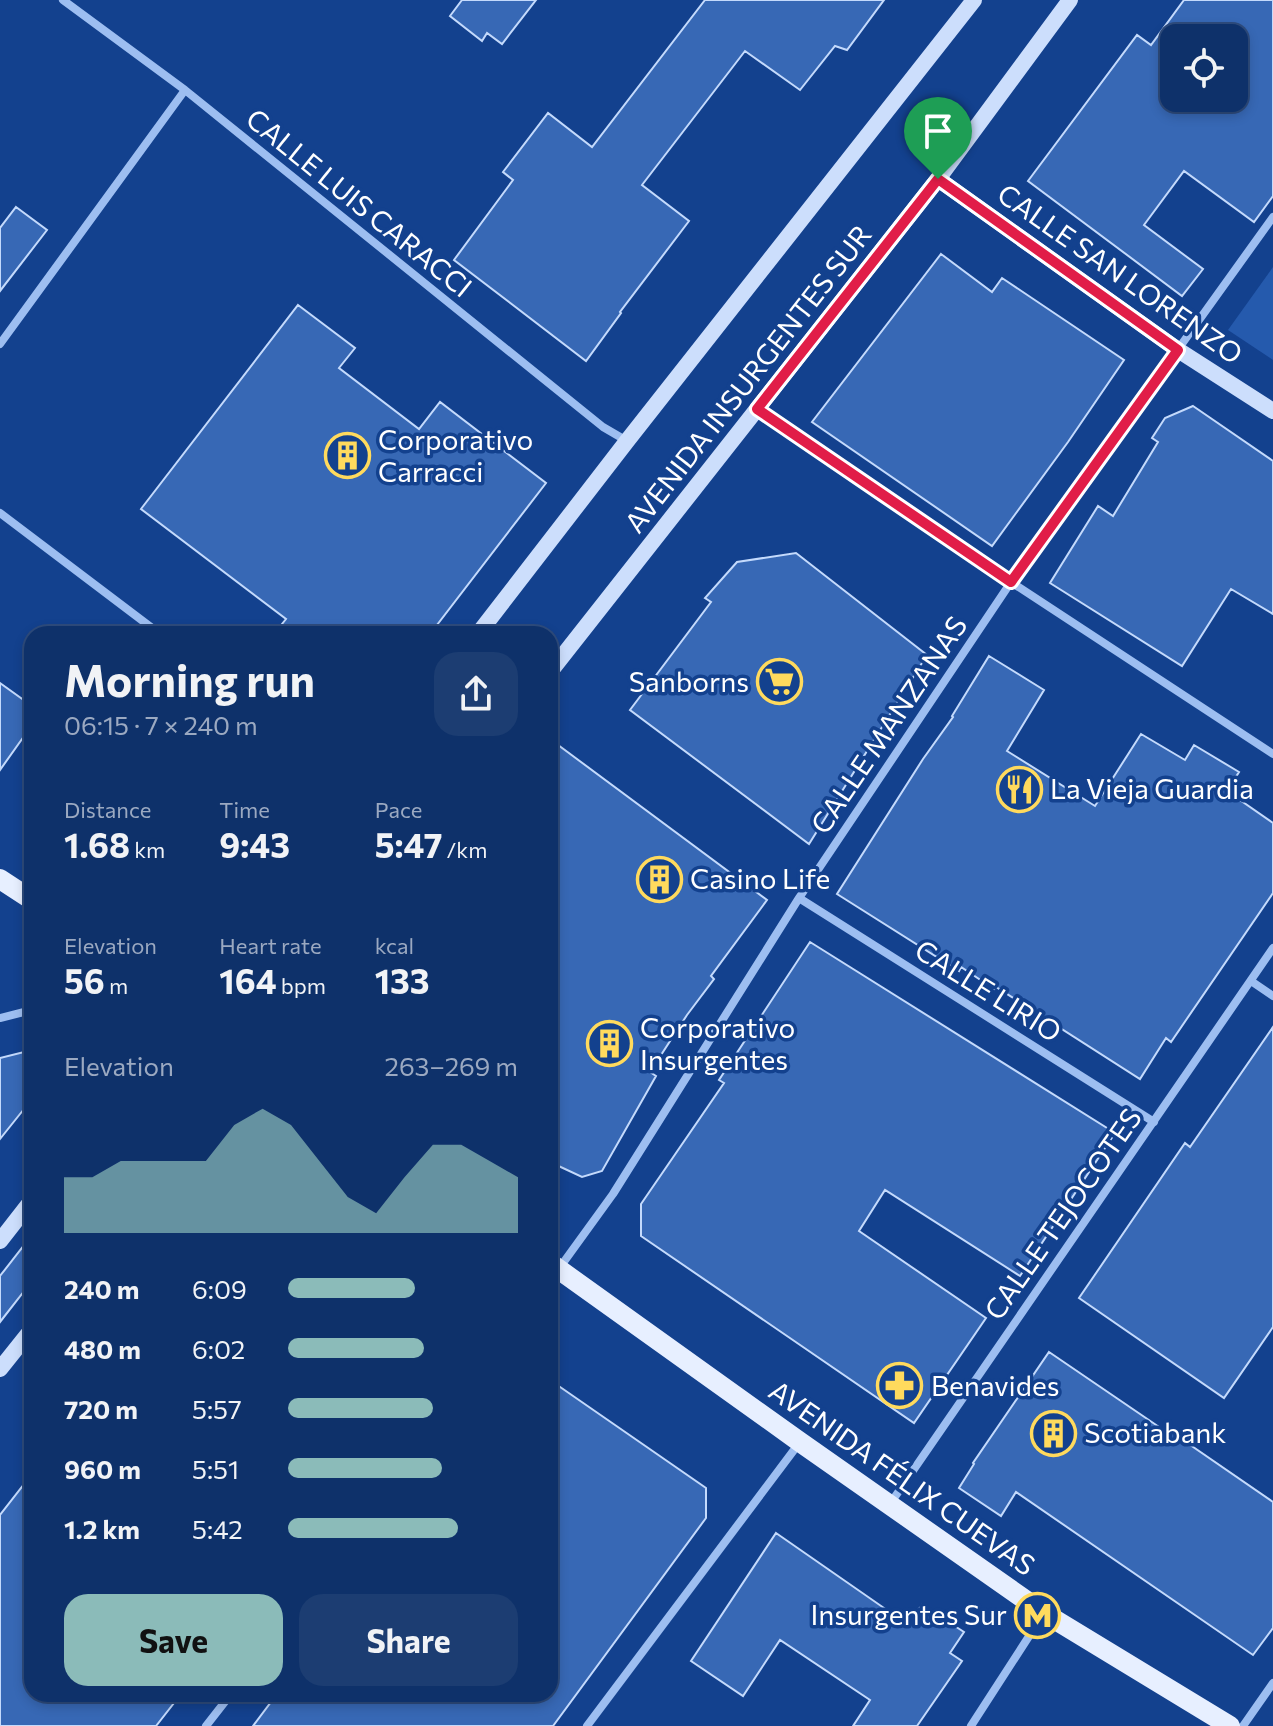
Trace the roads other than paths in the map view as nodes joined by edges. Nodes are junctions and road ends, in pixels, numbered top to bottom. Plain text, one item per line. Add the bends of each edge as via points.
1 (63, 0) edge
2 (974, 0) edge
3 (1070, 0) edge
4 (185, 90) junction
5 (938, 179) junction
6 (1273, 217) edge
7 (0, 344) edge
8 (1178, 350) junction
9 (757, 409) junction
10 (1273, 411) edge
11 (627, 441) junction
12 (0, 513) edge
13 (1011, 582) junction
14 (149, 626) edge
15 (484, 626) edge
16 (558, 662) edge
17 (1273, 754) edge
18 (0, 879) edge
19 (24, 895) edge
20 (799, 898) junction
21 (1273, 948) edge
22 (1251, 981) junction
23 (1273, 996) edge
24 (24, 1012) edge
25 (0, 1018) edge
26 (1154, 1122) junction
27 (24, 1210) edge
28 (0, 1241) edge
29 (558, 1265) edge
30 (558, 1274) edge
31 (24, 1339) edge
32 (0, 1369) edge
33 (800, 1442) junction
34 (889, 1505) junction
35 (1044, 1613) junction
36 (1273, 1683) edge
37 (225, 1702) edge
38 (206, 1726) edge
39 (587, 1726) edge
40 (971, 1726) edge
41 (1230, 1726) edge
42 (1243, 1726) edge

1 - 4 street, CALLE LUIS CARACCI
2 - 11 main road, AVENIDA INSURGENTES SUR
3 - 5 main road, AVENIDA INSURGENTES SUR
4 - 7 street
4 - 11 street, CALLE LUIS CARACCI via 591,418
5 - 8 main road, CALLE SAN LORENZO
5 - 9 main road, AVENIDA INSURGENTES SUR
6 - 8 street, CALLE MANZANAS
8 - 10 main road, CALLE SAN LORENZO
8 - 13 street, CALLE MANZANAS
9 - 13 street
9 - 16 main road, AVENIDA INSURGENTES SUR
11 - 15 main road, AVENIDA INSURGENTES SUR
12 - 14 street
13 - 17 street
13 - 20 street, CALLE MANZANAS
18 - 19 main road
20 - 26 street, CALLE LIRIO
20 - 29 street, CALLE MANZANAS via 613,1194
21 - 22 street, CALLE TEJOCOTES
22 - 23 street
22 - 26 street, CALLE TEJOCOTES
24 - 25 street
26 - 34 street, CALLE TEJOCOTES
27 - 28 main road
30 - 33 main road, AVENIDA FÉLIX CUEVAS
31 - 32 main road
33 - 34 main road, AVENIDA FÉLIX CUEVAS
33 - 39 street
34 - 35 main road, AVENIDA FÉLIX CUEVAS
35 - 40 street
35 - 41 main road, AVENIDA FÉLIX CUEVAS
36 - 42 street
37 - 38 street

